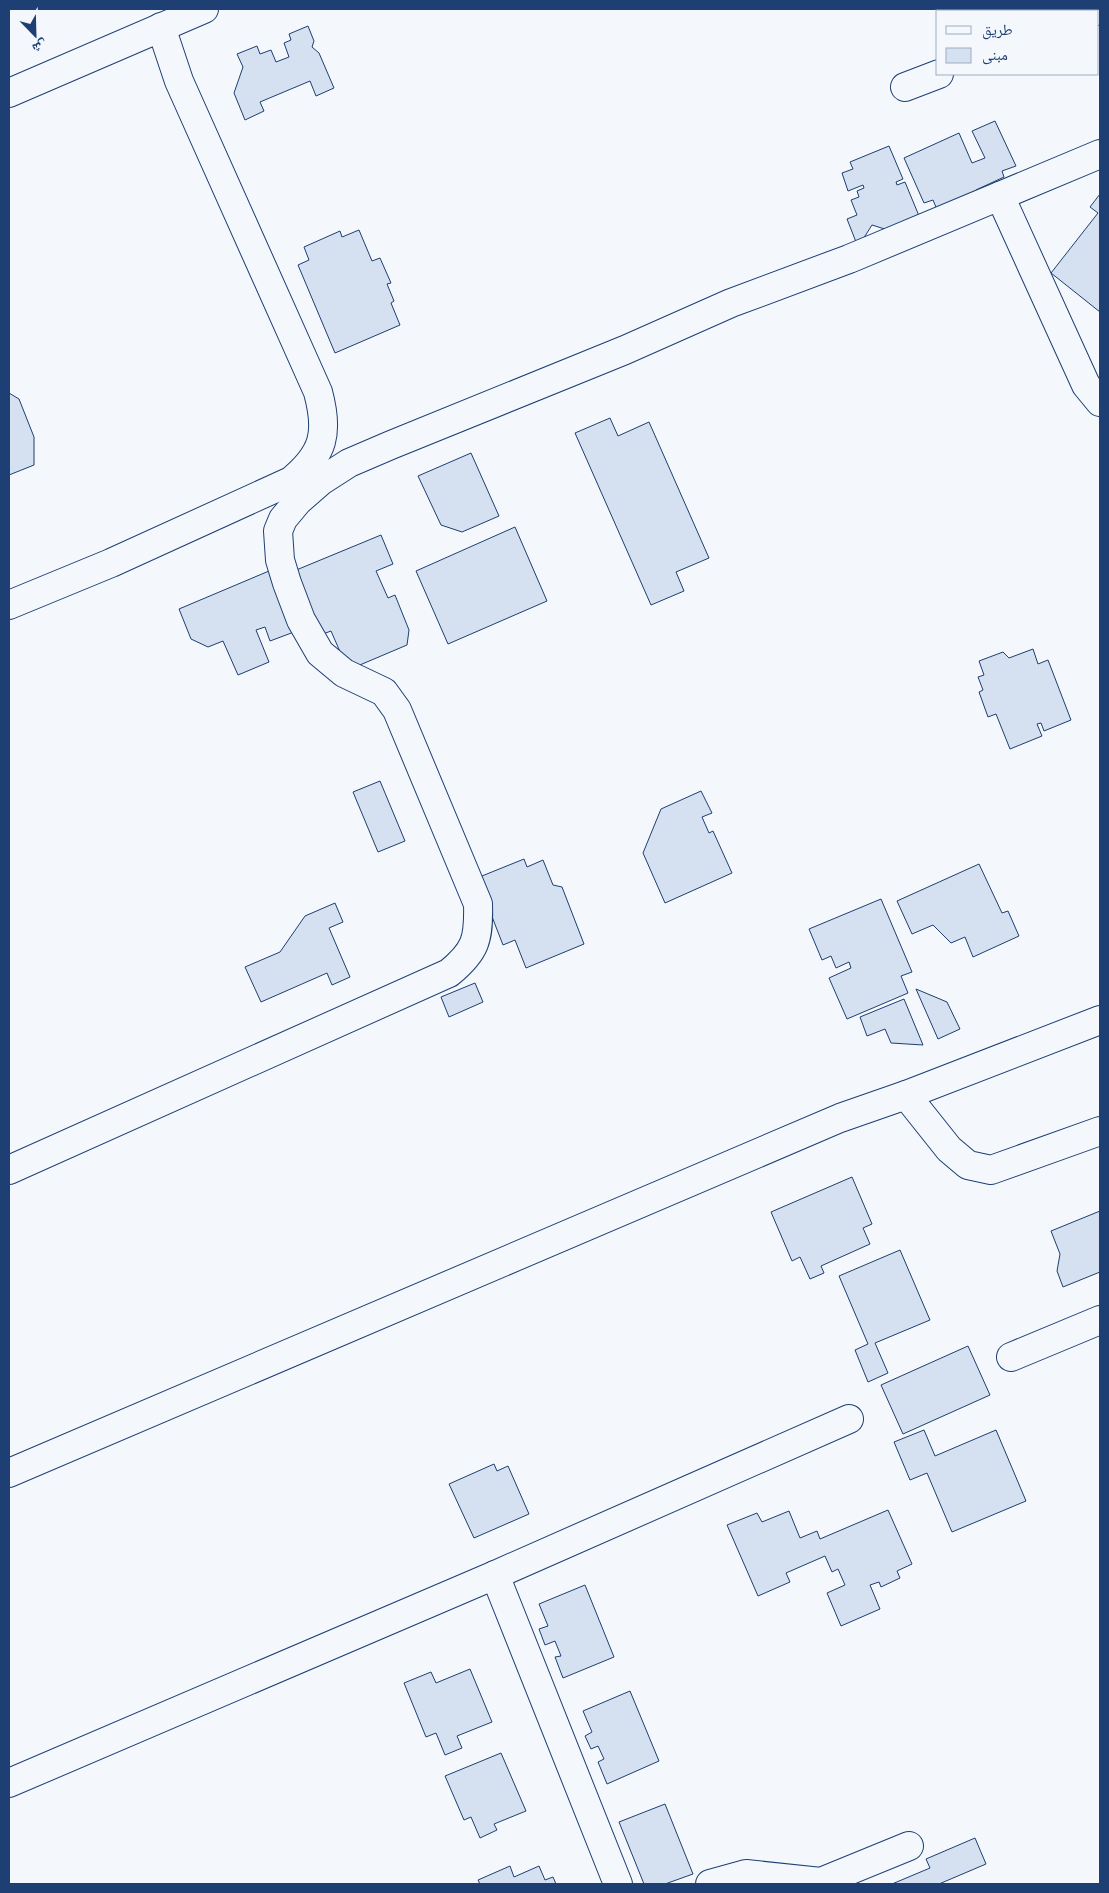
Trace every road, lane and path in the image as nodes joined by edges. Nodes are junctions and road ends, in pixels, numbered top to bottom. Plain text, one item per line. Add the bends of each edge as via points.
1 (204, 9) edge
2 (161, 27) junction
3 (936, 75) edge
4 (905, 87) dead end
5 (9, 93) edge
6 (1100, 154) edge
7 (1000, 196) junction
8 (1100, 402) edge
9 (9, 605) edge
10 (1100, 1020) edge
11 (906, 1095) junction
12 (1100, 1131) edge
13 (9, 1170) edge
14 (1100, 1320) edge
15 (1012, 1357) dead end
16 (849, 1419) dead end
17 (9, 1472) edge
18 (495, 1575) junction
19 (9, 1783) edge
20 (910, 1846) dead end
21 (618, 1884) edge
22 (710, 1884) edge

1 - 2 street
2 - 5 street
2 - 9 street via 180,81 318,392 325,417 322,437 317,454 307,468 290,482
3 - 4 street
6 - 7 street
7 - 8 street via 1086,385
7 - 13 street via 849,259 730,303 625,350 374,452 321,481 298,501 283,519 278,531 278,546 301,620 320,653 344,674 384,692 397,710 478,904 475,943 467,959 449,973
10 - 11 street
11 - 12 street via 949,1150 968,1165 991,1170
11 - 17 street via 840,1118
14 - 15 street
16 - 18 street
18 - 19 street
18 - 21 street
20 - 22 street via 821,1882 746,1874

